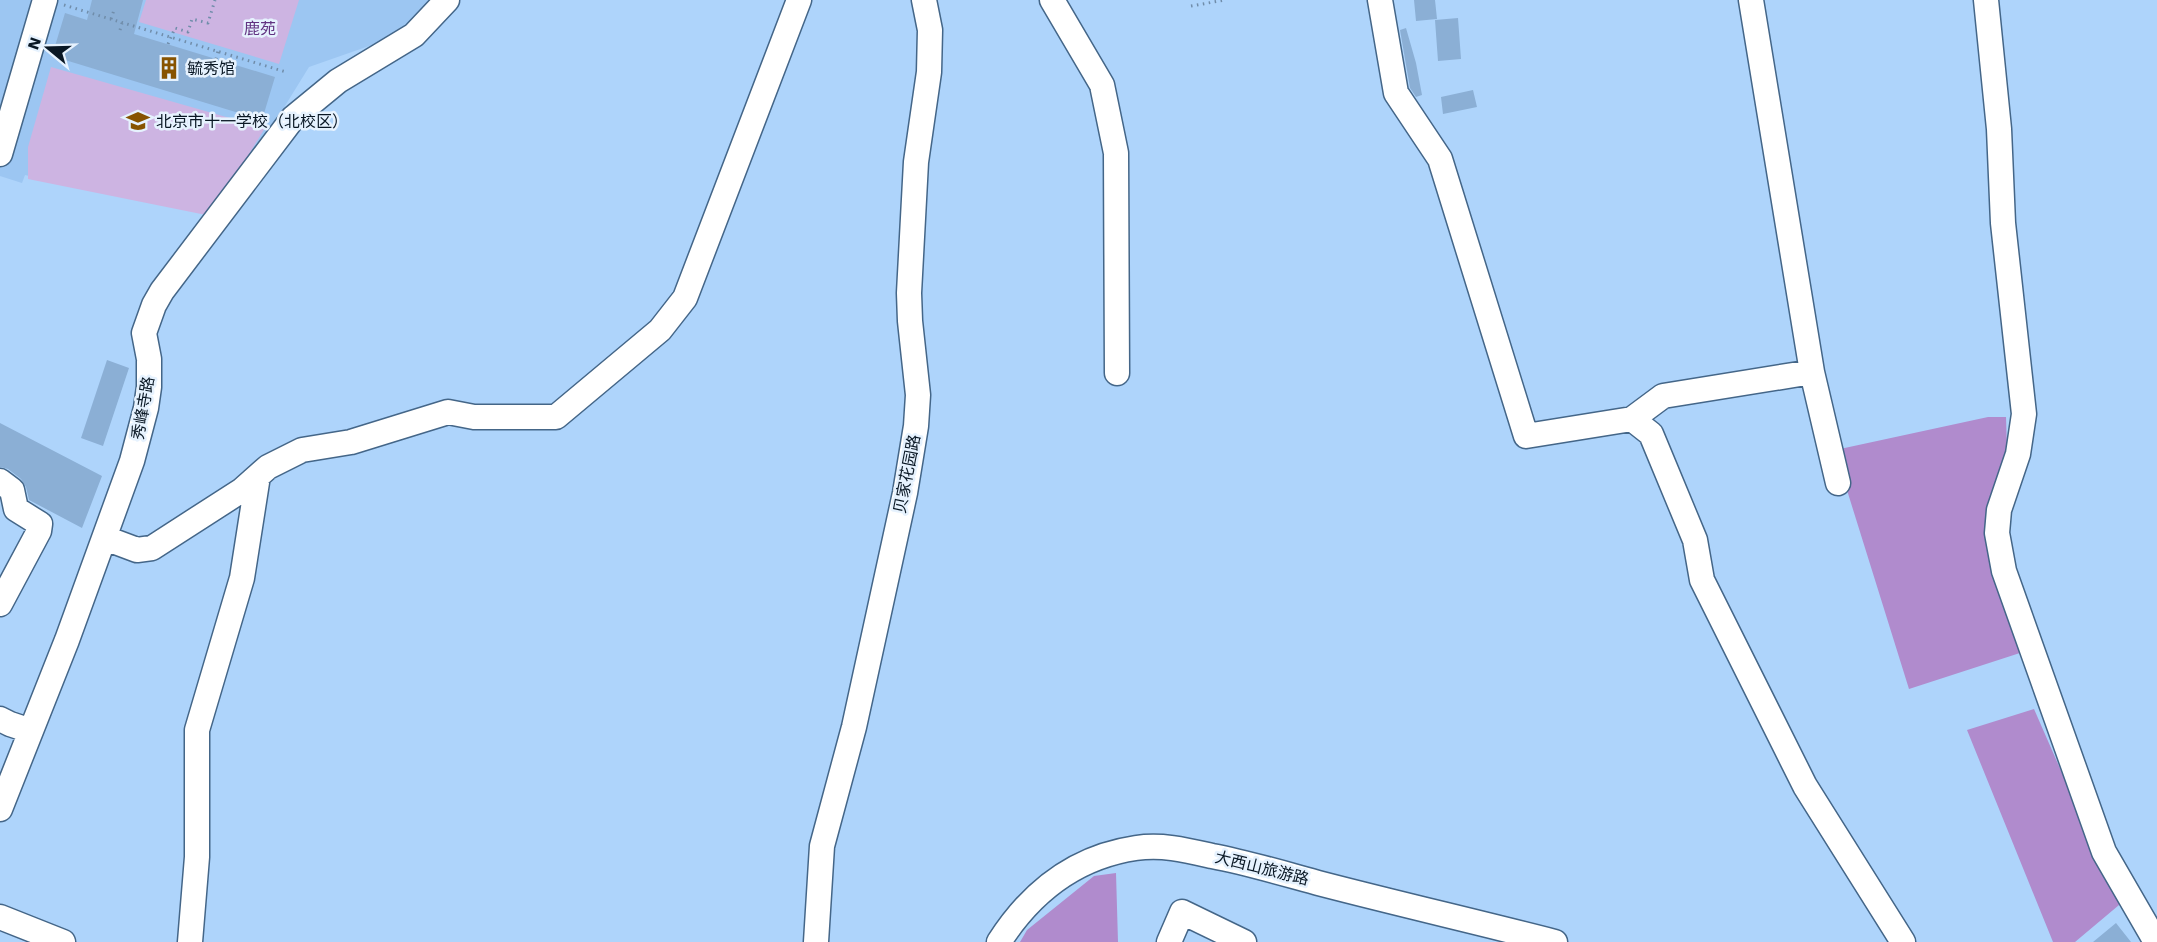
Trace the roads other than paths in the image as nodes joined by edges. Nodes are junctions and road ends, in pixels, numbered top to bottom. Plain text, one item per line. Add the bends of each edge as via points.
1 (447, 0) edge
2 (799, 0) edge
3 (924, 0) edge
4 (1052, 0) edge
5 (1380, 0) edge
6 (1751, 0) edge
7 (1986, 0) edge
8 (52, 2) edge
9 (0, 154) edge
10 (1812, 372) junction
11 (1117, 373) dead end
12 (1632, 419) junction
13 (258, 476) junction
14 (0, 481) edge
15 (1838, 483) dead end
16 (105, 538) junction
17 (0, 604) edge
18 (0, 719) edge
19 (31, 731) junction
20 (0, 809) edge
21 (0, 917) edge
22 (1477, 932) edge
23 (63, 942) edge
24 (190, 942) edge
25 (816, 942) edge
26 (999, 942) edge
27 (1169, 942) edge
28 (1244, 942) edge
29 (1555, 942) edge
30 (1904, 942) edge
31 (2156, 942) edge

1 - 16 street, 秀峰寺路 via 414,34 338,81 293,118 162,291 144,333 150,371 146,408
2 - 13 street via 686,298 660,330 556,417 474,417 448,412 351,442 302,450
3 - 25 street, 贝家花园路 via 930,30 929,72 916,162 909,293 917,416 905,493 854,728 822,846
4 - 11 street via 1102,85 1116,153
5 - 12 street via 1396,93 1440,159 1526,436
6 - 10 street
7 - 31 street via 1999,129 2003,223 2024,414 2018,454 1999,510 1997,532 2004,572 2104,852
8 - 9 street
10 - 12 street via 1663,396
10 - 15 street
12 - 30 street via 1651,435 1695,540 1702,580 1805,786
13 - 16 street via 152,548 137,549
13 - 24 street via 242,578 197,730 197,857
14 - 17 street via 12,490 16,509 40,524
16 - 19 street, 秀峰寺路
18 - 19 street
19 - 20 street, 秀峰寺路
21 - 23 street
22 - 26 street, 大西山旅游路 via 1232,859 1155,846 1103,855 1057,878 1029,903
22 - 29 street, 大西山旅游路
27 - 28 street via 1182,912

